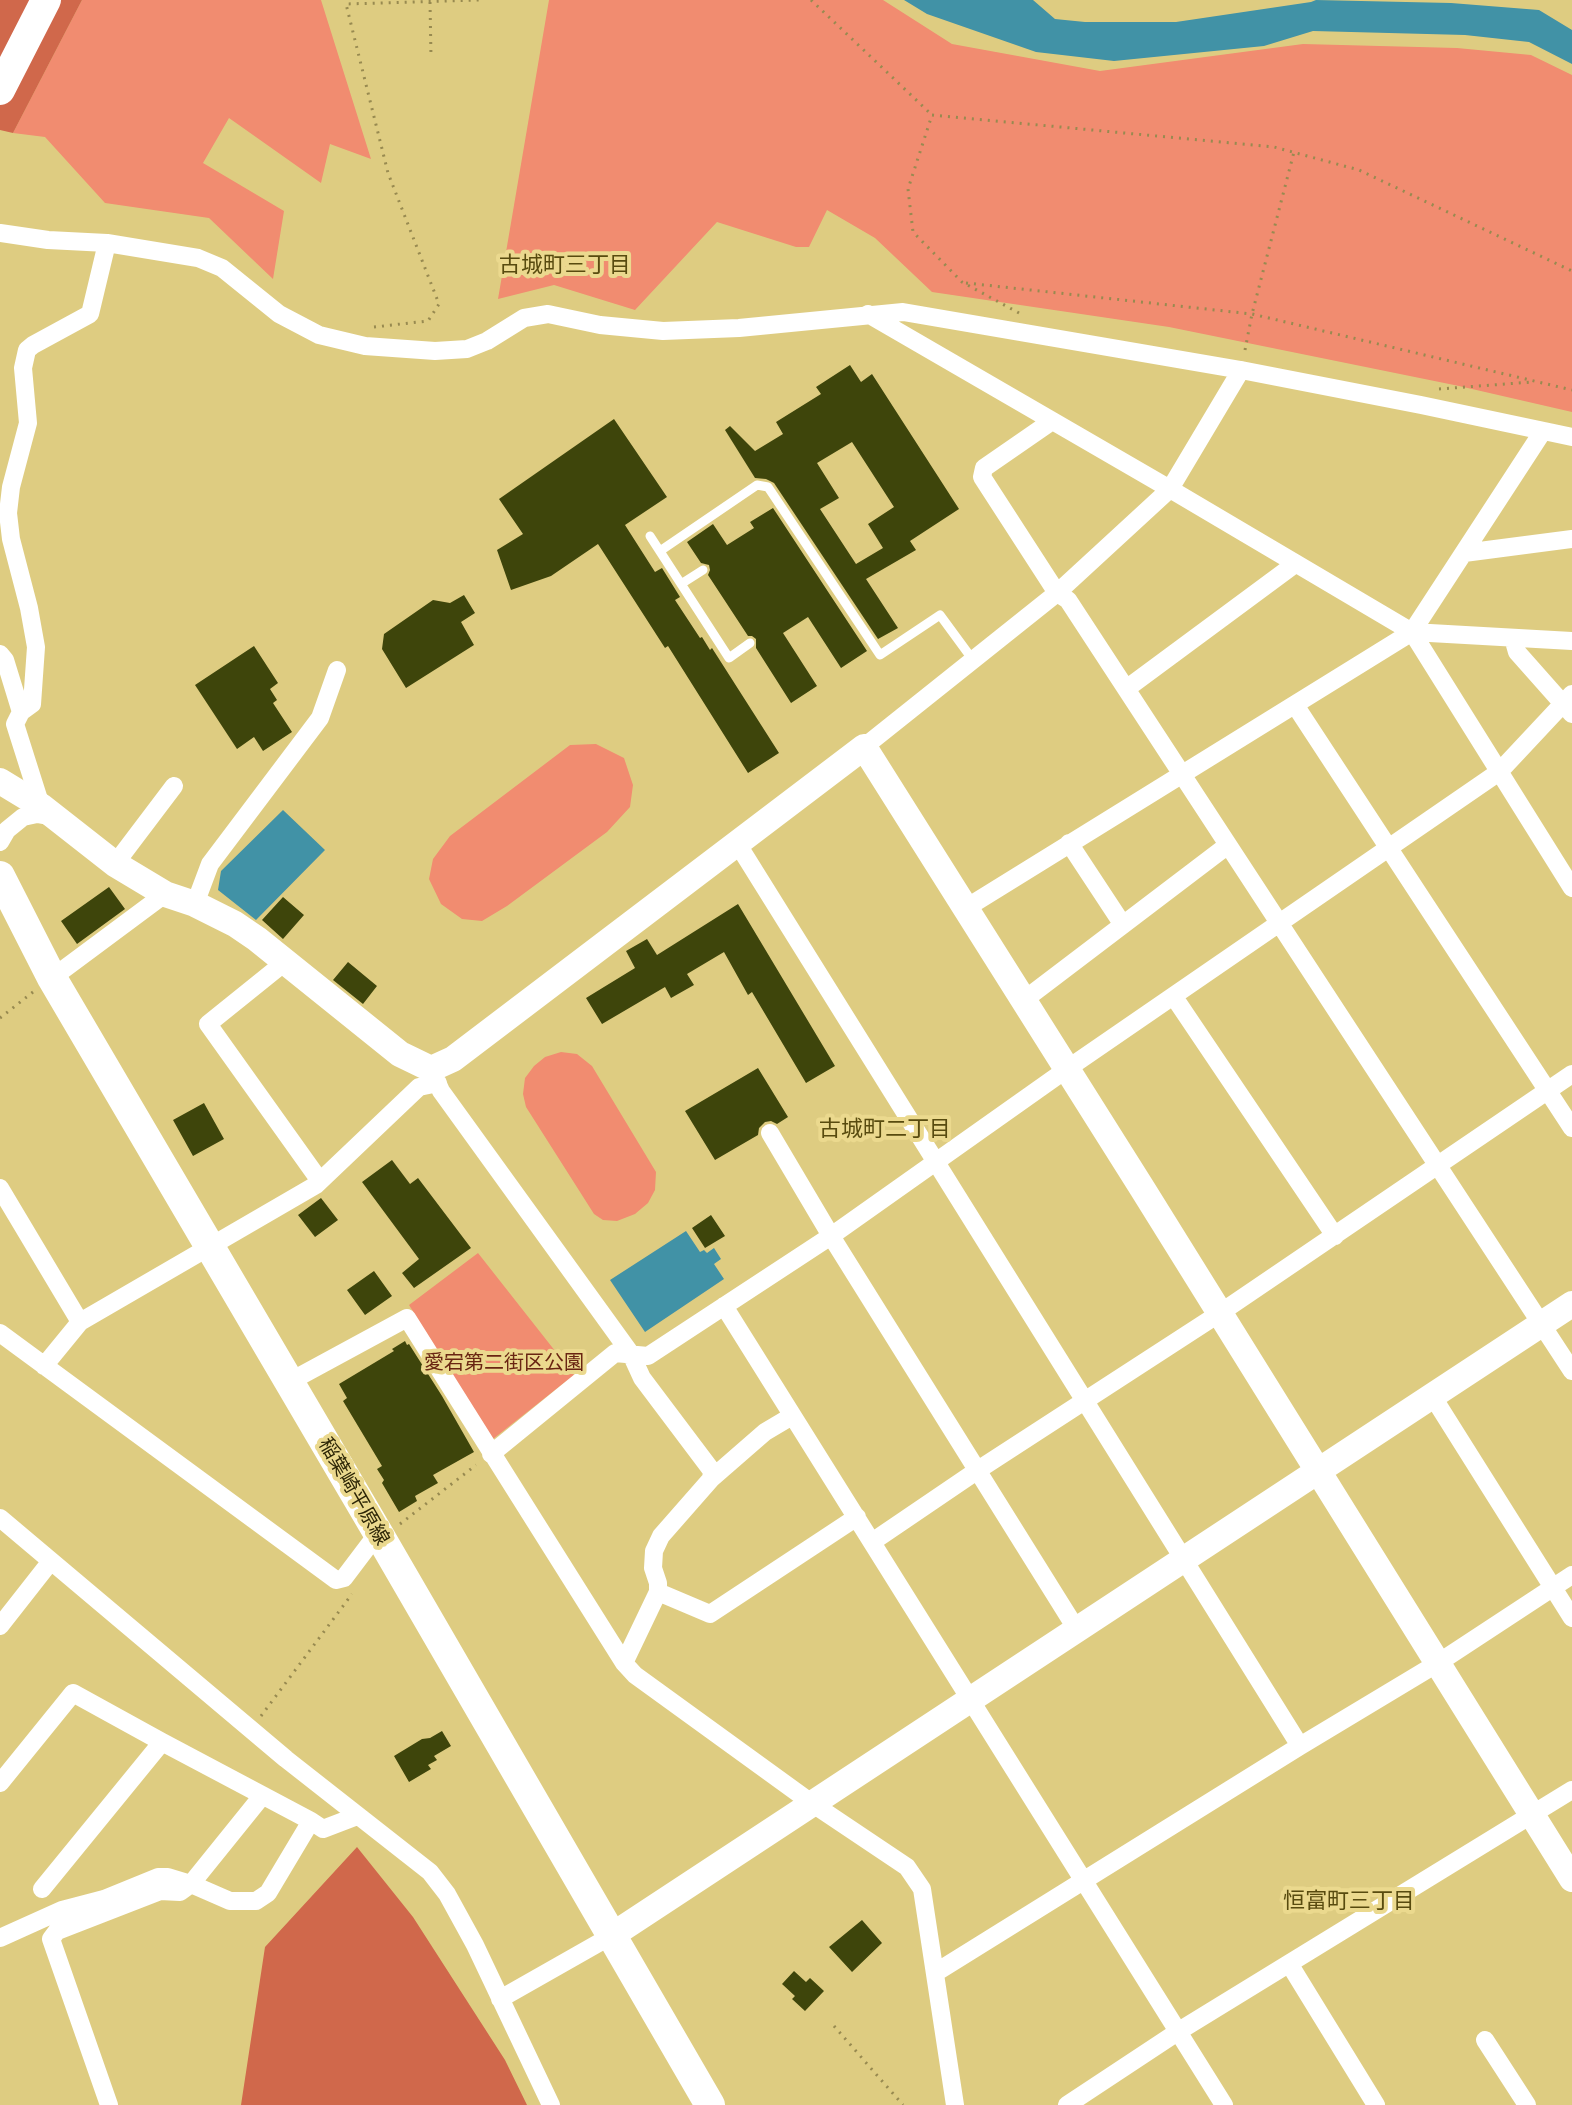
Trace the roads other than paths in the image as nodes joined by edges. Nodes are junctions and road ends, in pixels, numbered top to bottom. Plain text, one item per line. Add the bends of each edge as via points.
1 (46, 0) edge
2 (0, 90) edge
3 (0, 233) edge
4 (107, 243) junction
5 (868, 314) junction
6 (1241, 370) junction
7 (1052, 421) junction
8 (1543, 431) junction
9 (1572, 437) edge
10 (1170, 489) junction
11 (650, 536) dead end
12 (1572, 539) edge
13 (660, 551) junction
14 (1464, 553) junction
15 (1295, 564) junction
16 (703, 570) dead end
17 (681, 584) junction
18 (1057, 593) junction
19 (1412, 632) junction
20 (1513, 638) junction
21 (1572, 641) edge
22 (750, 643) dead end
23 (0, 654) edge
24 (973, 660) junction
25 (337, 670) dead end
26 (1126, 689) junction
27 (1569, 704) edge
28 (1295, 705) junction
29 (21, 712) junction
30 (864, 747) junction
31 (1499, 772) junction
32 (1181, 773) junction
33 (0, 781) edge
34 (174, 786) dead end
35 (47, 812) junction
36 (0, 842) edge
37 (737, 843) junction
38 (1069, 843) junction
39 (1228, 845) junction
40 (1388, 849) junction
41 (115, 864) junction
42 (1, 876) edge
43 (1572, 888) edge
44 (165, 894) junction
45 (195, 904) junction
46 (966, 908) junction
47 (1280, 924) junction
48 (1123, 925) junction
49 (285, 962) junction
50 (52, 978) junction
51 (1174, 997) junction
52 (1024, 1000) junction
53 (1067, 1069) junction
54 (1572, 1074) edge
55 (434, 1076) junction
56 (1547, 1091) junction
57 (1572, 1128) edge
58 (770, 1133) dead end
59 (936, 1163) junction
60 (1438, 1167) junction
61 (320, 1181) junction
62 (0, 1188) edge
63 (831, 1236) junction
64 (1335, 1236) junction
65 (210, 1247) junction
66 (1572, 1304) edge
67 (724, 1306) junction
68 (1220, 1313) junction
69 (80, 1322) junction
70 (1541, 1324) junction
71 (0, 1333) edge
72 (631, 1354) junction
73 (44, 1366) junction
74 (1572, 1371) edge
75 (289, 1382) junction
76 (1433, 1397) junction
77 (1085, 1402) junction
78 (792, 1416) junction
79 (491, 1454) junction
80 (978, 1470) junction
81 (1318, 1471) junction
82 (711, 1479) junction
83 (857, 1517) junction
84 (0, 1518) edge
85 (379, 1536) junction
86 (872, 1542) junction
87 (1183, 1560) junction
88 (51, 1561) junction
89 (1572, 1575) edge
90 (1552, 1587) junction
91 (658, 1592) junction
92 (1572, 1618) edge
93 (0, 1626) edge
94 (1077, 1630) junction
95 (624, 1663) junction
96 (1438, 1663) junction
97 (970, 1701) junction
98 (162, 1742) junction
99 (1300, 1746) junction
100 (0, 1783) edge
101 (1572, 1790) edge
102 (262, 1796) junction
103 (813, 1804) junction
104 (1533, 1815) junction
105 (357, 1816) junction
106 (311, 1821) junction
107 (1572, 1879) edge
108 (1083, 1882) junction
109 (191, 1884) junction
110 (42, 1889) dead end
111 (611, 1936) junction
112 (0, 1938) edge
113 (1290, 1965) junction
114 (935, 1973) junction
115 (500, 1999) junction
116 (1179, 2031) junction
117 (1485, 2040) dead end
118 (109, 2105) edge
119 (551, 2105) edge
120 (710, 2105) edge
121 (955, 2105) edge
122 (1067, 2105) edge
123 (1224, 2105) edge
124 (1376, 2105) edge
125 (1527, 2105) edge

1 - 2 main road
3 - 4 street
4 - 5 street via 198,258 222,268 279,314 319,335 365,346 467,349 524,318 548,314 663,331
4 - 29 street via 90,314 33,345 23,368 28,423 8,513 36,647 32,704
5 - 6 street via 903,312
5 - 7 street
6 - 8 street
6 - 10 street
7 - 10 street
7 - 18 street via 984,468 982,477
8 - 9 street
8 - 14 street
10 - 15 street
10 - 18 street
11 - 13 lane
12 - 14 street
13 - 17 lane
13 - 24 lane via 757,485 768,487 880,655 940,615
14 - 19 street
15 - 19 street
15 - 26 street
16 - 17 lane
17 - 22 lane via 729,658
18 - 24 street
18 - 26 street via 1068,600
19 - 20 street
19 - 28 street
19 - 31 street
20 - 21 street
20 - 27 street via 1517,652
23 - 29 street
24 - 30 street
25 - 45 street via 320,718 210,864
26 - 32 street
27 - 31 street
28 - 32 street
28 - 40 street
29 - 35 street via 15,724
30 - 37 street
30 - 46 street
31 - 40 street
31 - 43 street
32 - 38 street
32 - 39 street
33 - 35 street
34 - 41 street
35 - 36 street via 23,817
35 - 41 street
37 - 55 street
37 - 59 street
38 - 46 street
38 - 48 street
39 - 47 street
39 - 48 street
40 - 47 street
40 - 56 street
41 - 44 street
42 - 50 main road, 稲葉崎平原線
44 - 45 street
44 - 50 street
45 - 49 street via 235,924
46 - 52 street
47 - 51 street
47 - 60 street
48 - 52 street
49 - 55 street
49 - 61 street via 208,1024
50 - 65 main road, 稲葉崎平原線
51 - 53 street
51 - 64 street
52 - 53 street
53 - 59 street
53 - 68 street
54 - 56 street
55 - 61 street
55 - 72 street
56 - 57 street
56 - 60 street
58 - 63 street
59 - 63 street
59 - 77 street
60 - 64 street
60 - 70 street
61 - 65 street
62 - 69 street
63 - 67 street
63 - 80 street
64 - 68 street
65 - 69 street
65 - 75 main road, 稲葉崎平原線
66 - 70 street
67 - 72 street via 648,1356
67 - 78 street
68 - 77 street
68 - 81 street
69 - 73 street
70 - 74 street
70 - 76 street
71 - 73 street
72 - 79 street via 615,1353
72 - 82 street via 642,1378 712,1471
73 - 85 street via 336,1580 344,1578
75 - 79 street via 407,1318
75 - 85 main road, 稲葉崎平原線
76 - 81 street
76 - 90 street
77 - 80 street
77 - 87 street
78 - 82 street
78 - 83 street
79 - 95 street
80 - 86 street
80 - 94 street
81 - 87 street
81 - 96 street
82 - 91 street via 661,1536 653,1568
83 - 86 street
83 - 91 street via 710,1614
84 - 88 street
85 - 111 main road, 稲葉崎平原線
86 - 97 street
87 - 94 street
87 - 99 street
88 - 93 street
88 - 105 street
89 - 90 street
90 - 92 street
90 - 96 street
91 - 95 street
94 - 97 street
95 - 103 street
96 - 99 street
96 - 104 street
97 - 103 street
97 - 108 street
98 - 100 street via 73,1693
98 - 102 street
98 - 110 street
99 - 108 street
101 - 104 street
102 - 106 street
102 - 109 street
103 - 111 street
103 - 114 street via 907,1867 922,1889
104 - 107 street
104 - 113 street
105 - 106 street via 323,1829
105 - 115 street via 430,1872 447,1894
106 - 109 street via 268,1893 256,1901 230,1901
108 - 114 street
108 - 116 street
109 - 112 street via 158,1877
109 - 118 street via 57,1931 51,1939
111 - 115 street
111 - 120 main road, 稲葉崎平原線
113 - 116 street
113 - 124 street
114 - 121 street
115 - 119 street
116 - 122 street
116 - 123 street
117 - 125 street

